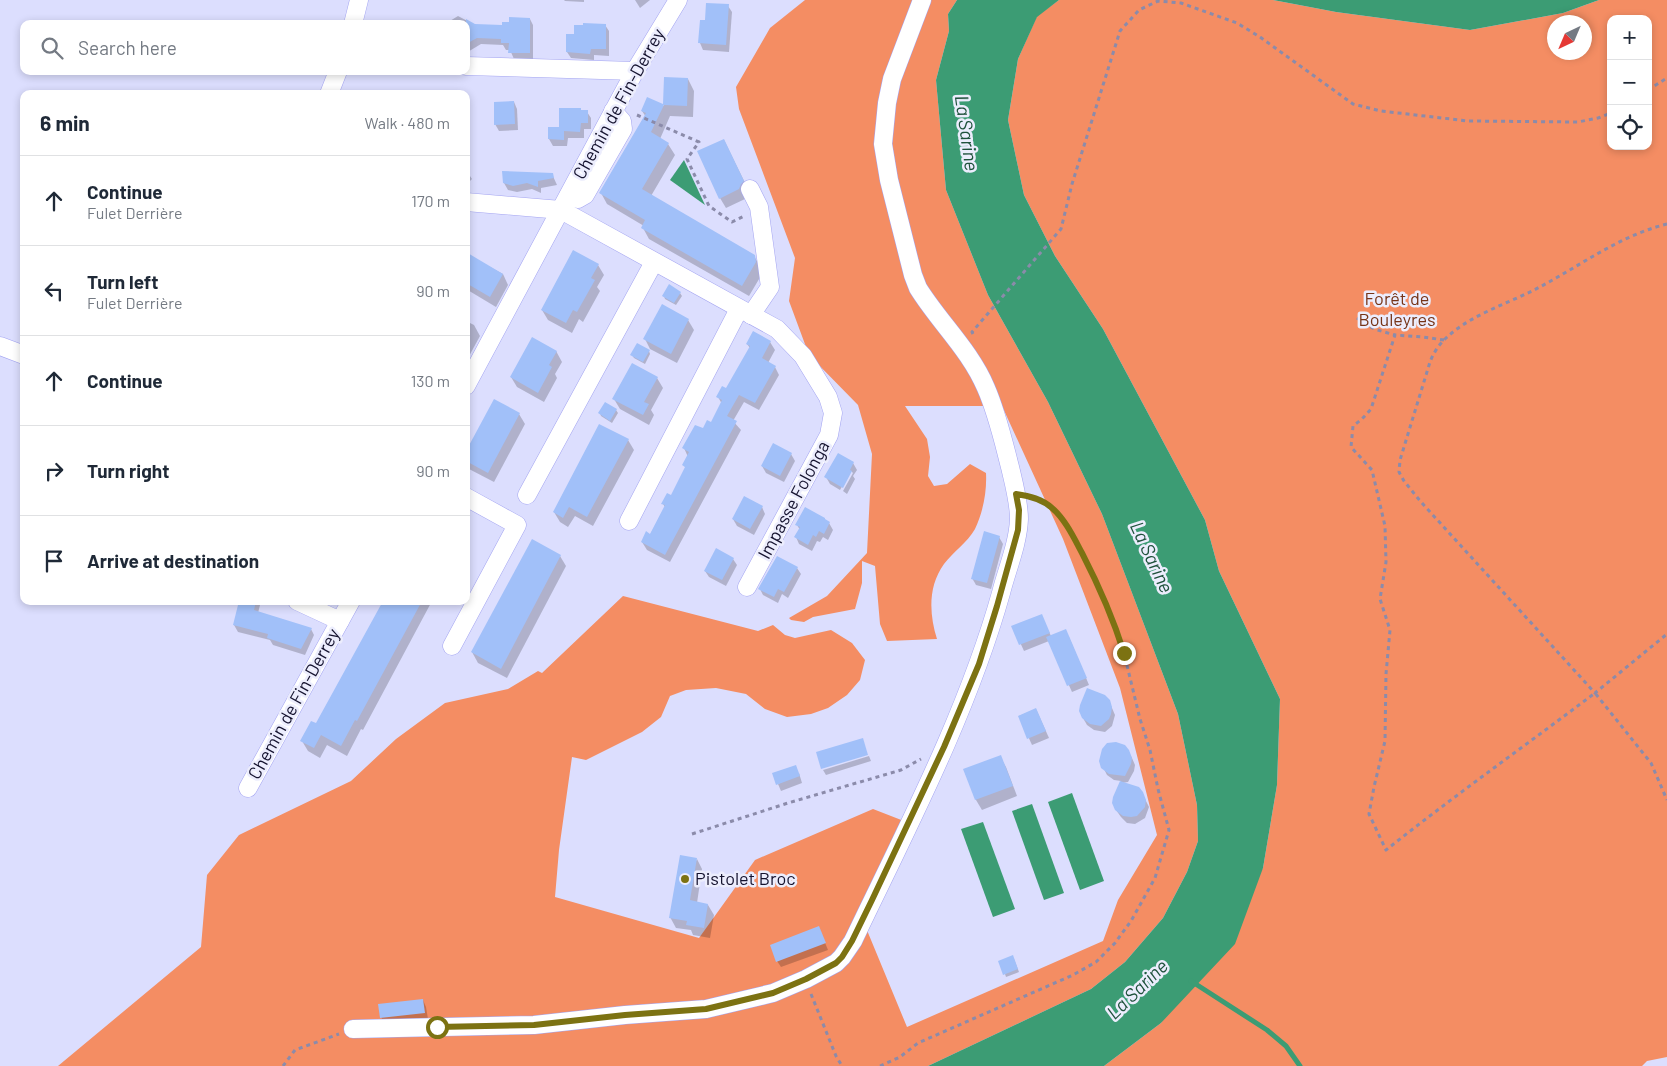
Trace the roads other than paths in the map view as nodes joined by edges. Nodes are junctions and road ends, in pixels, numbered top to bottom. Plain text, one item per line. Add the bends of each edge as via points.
1 (360, 0) edge
2 (678, 0) edge
3 (922, 0) edge
4 (354, 20) edge
5 (470, 66) edge
6 (634, 71) junction
7 (336, 75) edge
8 (331, 90) edge
9 (750, 189) dead end
10 (470, 202) edge
11 (564, 204) junction
12 (654, 262) junction
13 (745, 312) junction
14 (0, 346) edge
15 (20, 354) edge
16 (470, 379) edge
17 (527, 495) dead end
18 (470, 499) edge
19 (629, 521) dead end
20 (747, 587) dead end
21 (306, 605) edge
22 (349, 605) edge
23 (340, 621) junction
24 (452, 646) dead end
25 (248, 788) dead end
26 (354, 1029) road end

1 - 4 street
2 - 6 street, Chemin de Fin-Derrey
3 - 26 street via 892,79 884,126 885,159 915,282 925,300 969,356 985,386 1002,435 1016,494 1018,530 979,664 944,747 850,946 836,963 806,979 750,1000 706,1009 534,1025
5 - 6 street
6 - 11 street, Chemin de Fin-Derrey via 622,112
7 - 8 street
9 - 13 street via 759,208 770,286
10 - 11 street
11 - 12 street, Impasse Folonga
11 - 16 street, Chemin de Fin-Derrey
12 - 13 street, Impasse Folonga
12 - 17 street
13 - 19 street
13 - 20 street, Impasse Folonga via 776,329 803,356 828,397 833,414 829,435
14 - 15 street
18 - 24 street via 517,525
21 - 23 street, Chemin de Fin-Derrey
22 - 23 street, Chemin de Fin-Derrey
23 - 25 street, Chemin de Fin-Derrey

